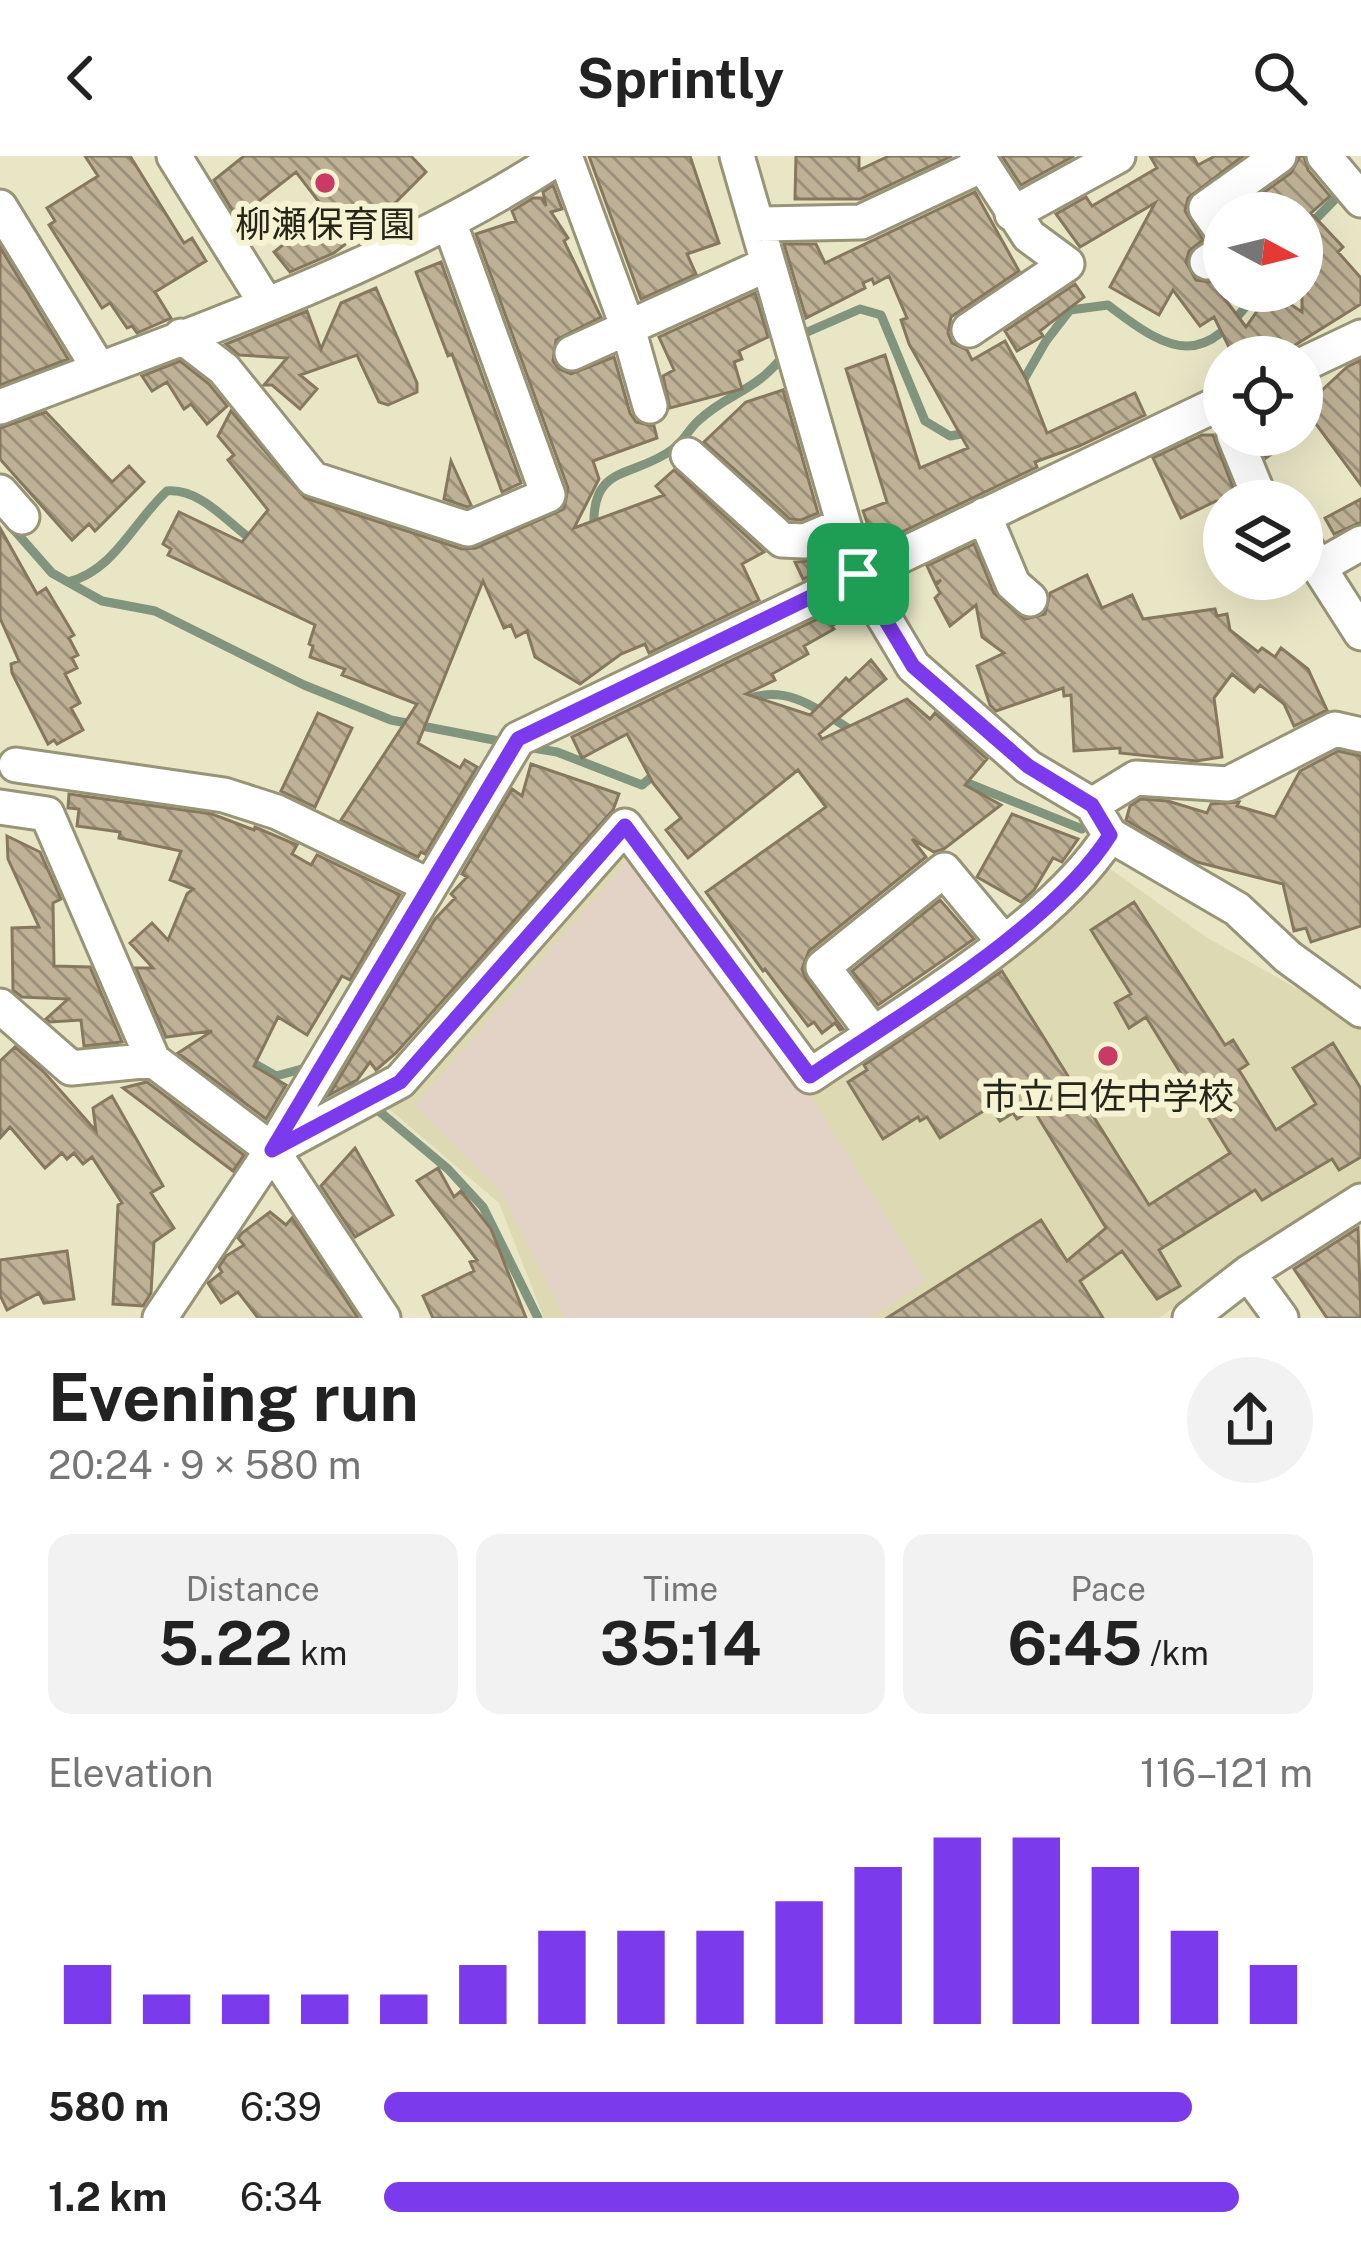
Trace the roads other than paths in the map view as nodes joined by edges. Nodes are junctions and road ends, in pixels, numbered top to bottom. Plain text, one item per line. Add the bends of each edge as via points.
1 (174, 156) edge
2 (563, 156) edge
3 (737, 156) edge
4 (1118, 156) edge
5 (1279, 156) edge
6 (979, 161) edge
7 (1228, 192) edge
8 (0, 208) edge
9 (1012, 214) junction
10 (449, 224) junction
11 (757, 224) junction
12 (768, 264) junction
13 (266, 302) junction
14 (628, 328) junction
15 (969, 330) dead end
16 (181, 336) junction
17 (1361, 337) edge
18 (572, 353) dead end
19 (1323, 354) edge
20 (99, 369) junction
21 (650, 406) dead end
22 (0, 407) edge
23 (1203, 414) edge
24 (688, 455) dead end
25 (984, 515) junction
26 (843, 525) junction
27 (1361, 543) edge
28 (1323, 551) edge
29 (858, 574) junction
30 (1323, 574) edge
31 (1030, 599) dead end
32 (1361, 633) edge
33 (1361, 735) edge
34 (8, 751) edge
35 (1092, 805) junction
36 (0, 807) edge
37 (46, 814) junction
38 (1110, 835) junction
39 (430, 886) junction
40 (1004, 942) junction
41 (0, 1006) edge
42 (1361, 1010) edge
43 (873, 1033) junction
44 (153, 1060) junction
45 (272, 1150) junction
46 (1361, 1201) edge
47 (1248, 1273) junction
48 (160, 1318) edge
49 (383, 1318) edge
50 (1190, 1318) edge
51 (1281, 1318) edge

1 - 13 street
2 - 10 street
2 - 14 street
3 - 11 street
4 - 9 street
5 - 7 street
6 - 9 street
6 - 11 street via 861,223
8 - 20 street
9 - 15 street via 1066,264
10 - 13 street
10 - 16 street via 548,495 468,530 313,479 224,369
11 - 12 street
12 - 14 street
12 - 26 street
13 - 16 street
14 - 18 street
14 - 21 street
16 - 20 street
17 - 19 street
20 - 22 street
23 - 25 street
24 - 26 street via 782,540 805,541
25 - 29 street
25 - 31 street via 1013,584
26 - 29 street
27 - 28 street
29 - 35 street via 913,666 1028,766
29 - 39 street via 514,746
30 - 32 street
33 - 35 street via 1335,729 1228,784 1136,778
34 - 37 street
34 - 39 street via 224,795
35 - 38 street
36 - 37 street
37 - 44 street
38 - 40 street via 1092,864
38 - 42 street via 1237,909
39 - 45 street
40 - 43 street
40 - 43 street via 944,871 823,967
41 - 44 street via 71,1068
43 - 45 street via 810,1076 625,826 400,1082
44 - 45 street
45 - 48 street
45 - 49 street
46 - 47 street
47 - 50 street
47 - 51 street

